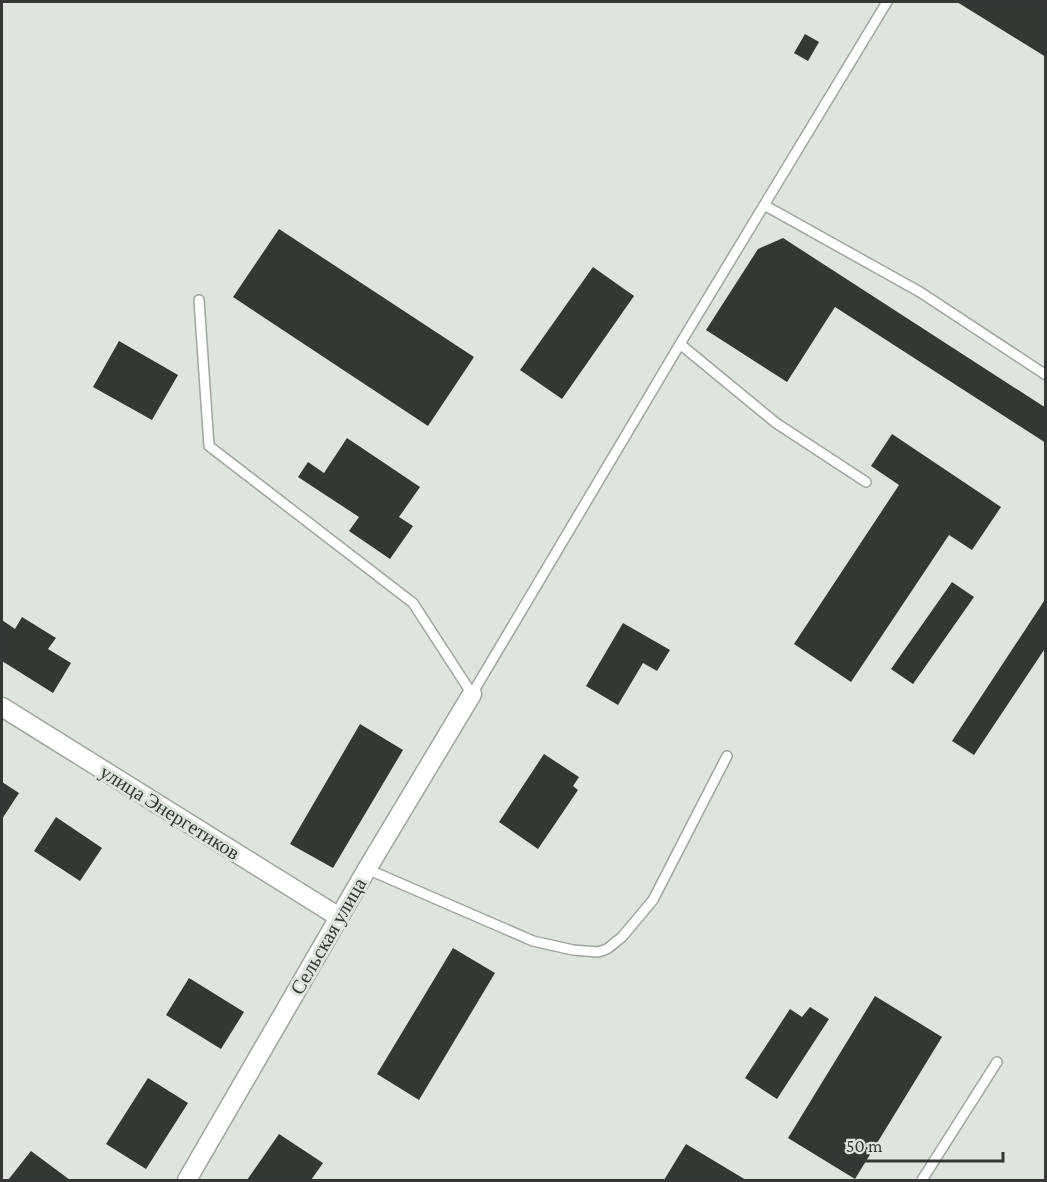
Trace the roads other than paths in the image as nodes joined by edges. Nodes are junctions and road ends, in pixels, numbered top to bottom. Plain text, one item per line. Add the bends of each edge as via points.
1 (887, 2) edge
2 (764, 205) junction
3 (199, 300) dead end
4 (680, 344) junction
5 (1046, 375) edge
6 (866, 482) dead end
7 (472, 694) junction
8 (2, 707) edge
9 (727, 756) dead end
10 (367, 869) junction
11 (339, 917) junction
12 (997, 1062) dead end
13 (187, 1180) edge
14 (922, 1180) edge

1 - 2 lane
2 - 4 lane
2 - 5 lane via 920,292
3 - 7 lane via 209,446 413,603
4 - 6 lane via 776,423
4 - 7 lane
7 - 10 street, Сельская улица
8 - 11 street, улица Энергетиков
9 - 10 lane via 652,900 622,937 598,952 533,941
10 - 11 street, Сельская улица
11 - 13 street, Сельская улица
12 - 14 lane

